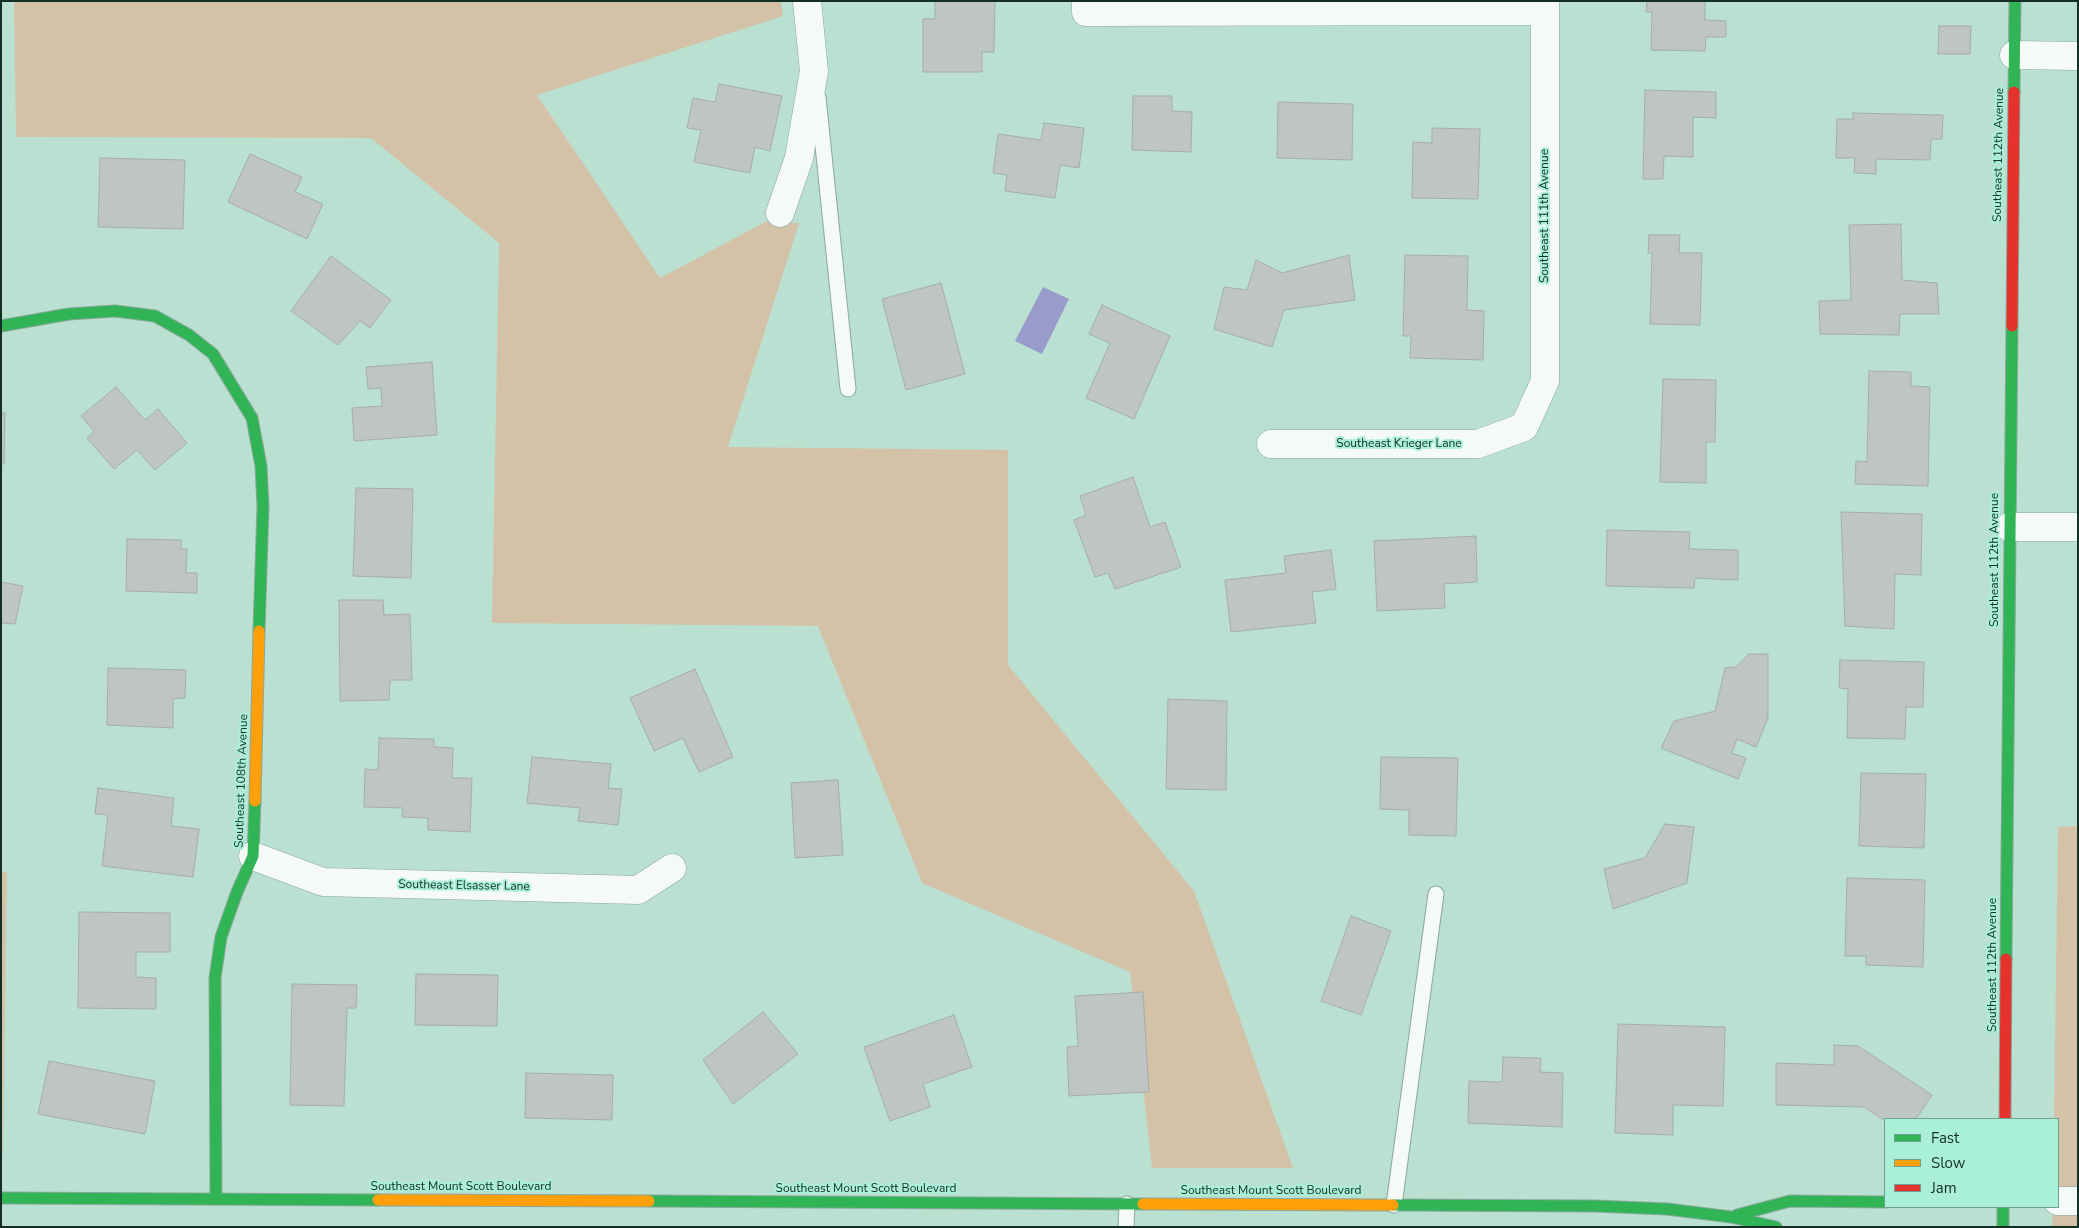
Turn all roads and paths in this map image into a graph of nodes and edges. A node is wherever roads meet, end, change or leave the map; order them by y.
1 (806, 1) edge
2 (2015, 1) edge
3 (1544, 6) edge
4 (1086, 7) edge
5 (2014, 55) junction
6 (2078, 56) edge
7 (814, 71) junction
8 (780, 213) dead end
9 (1, 326) edge
10 (848, 389) dead end
11 (1524, 427) joint
12 (1271, 444) dead end
13 (2009, 527) junction
14 (2078, 527) edge
15 (253, 856) junction
16 (672, 868) dead end
17 (1436, 894) dead end
18 (2005, 1118) edge
19 (1, 1198) edge
20 (216, 1199) junction
21 (2059, 1201) edge
22 (2078, 1201) edge
23 (1884, 1202) edge
24 (1126, 1204) junction
25 (1394, 1205) junction
26 (2004, 1208) edge
27 (1731, 1216) junction
28 (1126, 1227) edge
29 (1776, 1227) edge
30 (2003, 1227) edge

1 - 7 street
2 - 5 street, Southeast 112th Avenue
3 - 4 street
3 - 11 street, Southeast 111th Avenue
5 - 6 street
5 - 13 street, Southeast 112th Avenue
7 - 8 street
7 - 10 lane
9 - 15 street, Southeast 108th Avenue
11 - 12 street, Southeast Krieger Lane
13 - 14 street
13 - 18 street, Southeast 112th Avenue
15 - 16 street, Southeast Elsasser Lane
15 - 20 street, Southeast 108th Avenue
17 - 25 lane
19 - 20 street, Southeast Mount Scott Boulevard
20 - 24 street, Southeast Mount Scott Boulevard
21 - 22 street
23 - 27 street, Southeast Mount Scott Boulevard
24 - 25 street, Southeast Mount Scott Boulevard
24 - 28 lane
25 - 27 street, Southeast Mount Scott Boulevard
26 - 30 street
27 - 29 street, Southeast Mount Scott Boulevard

